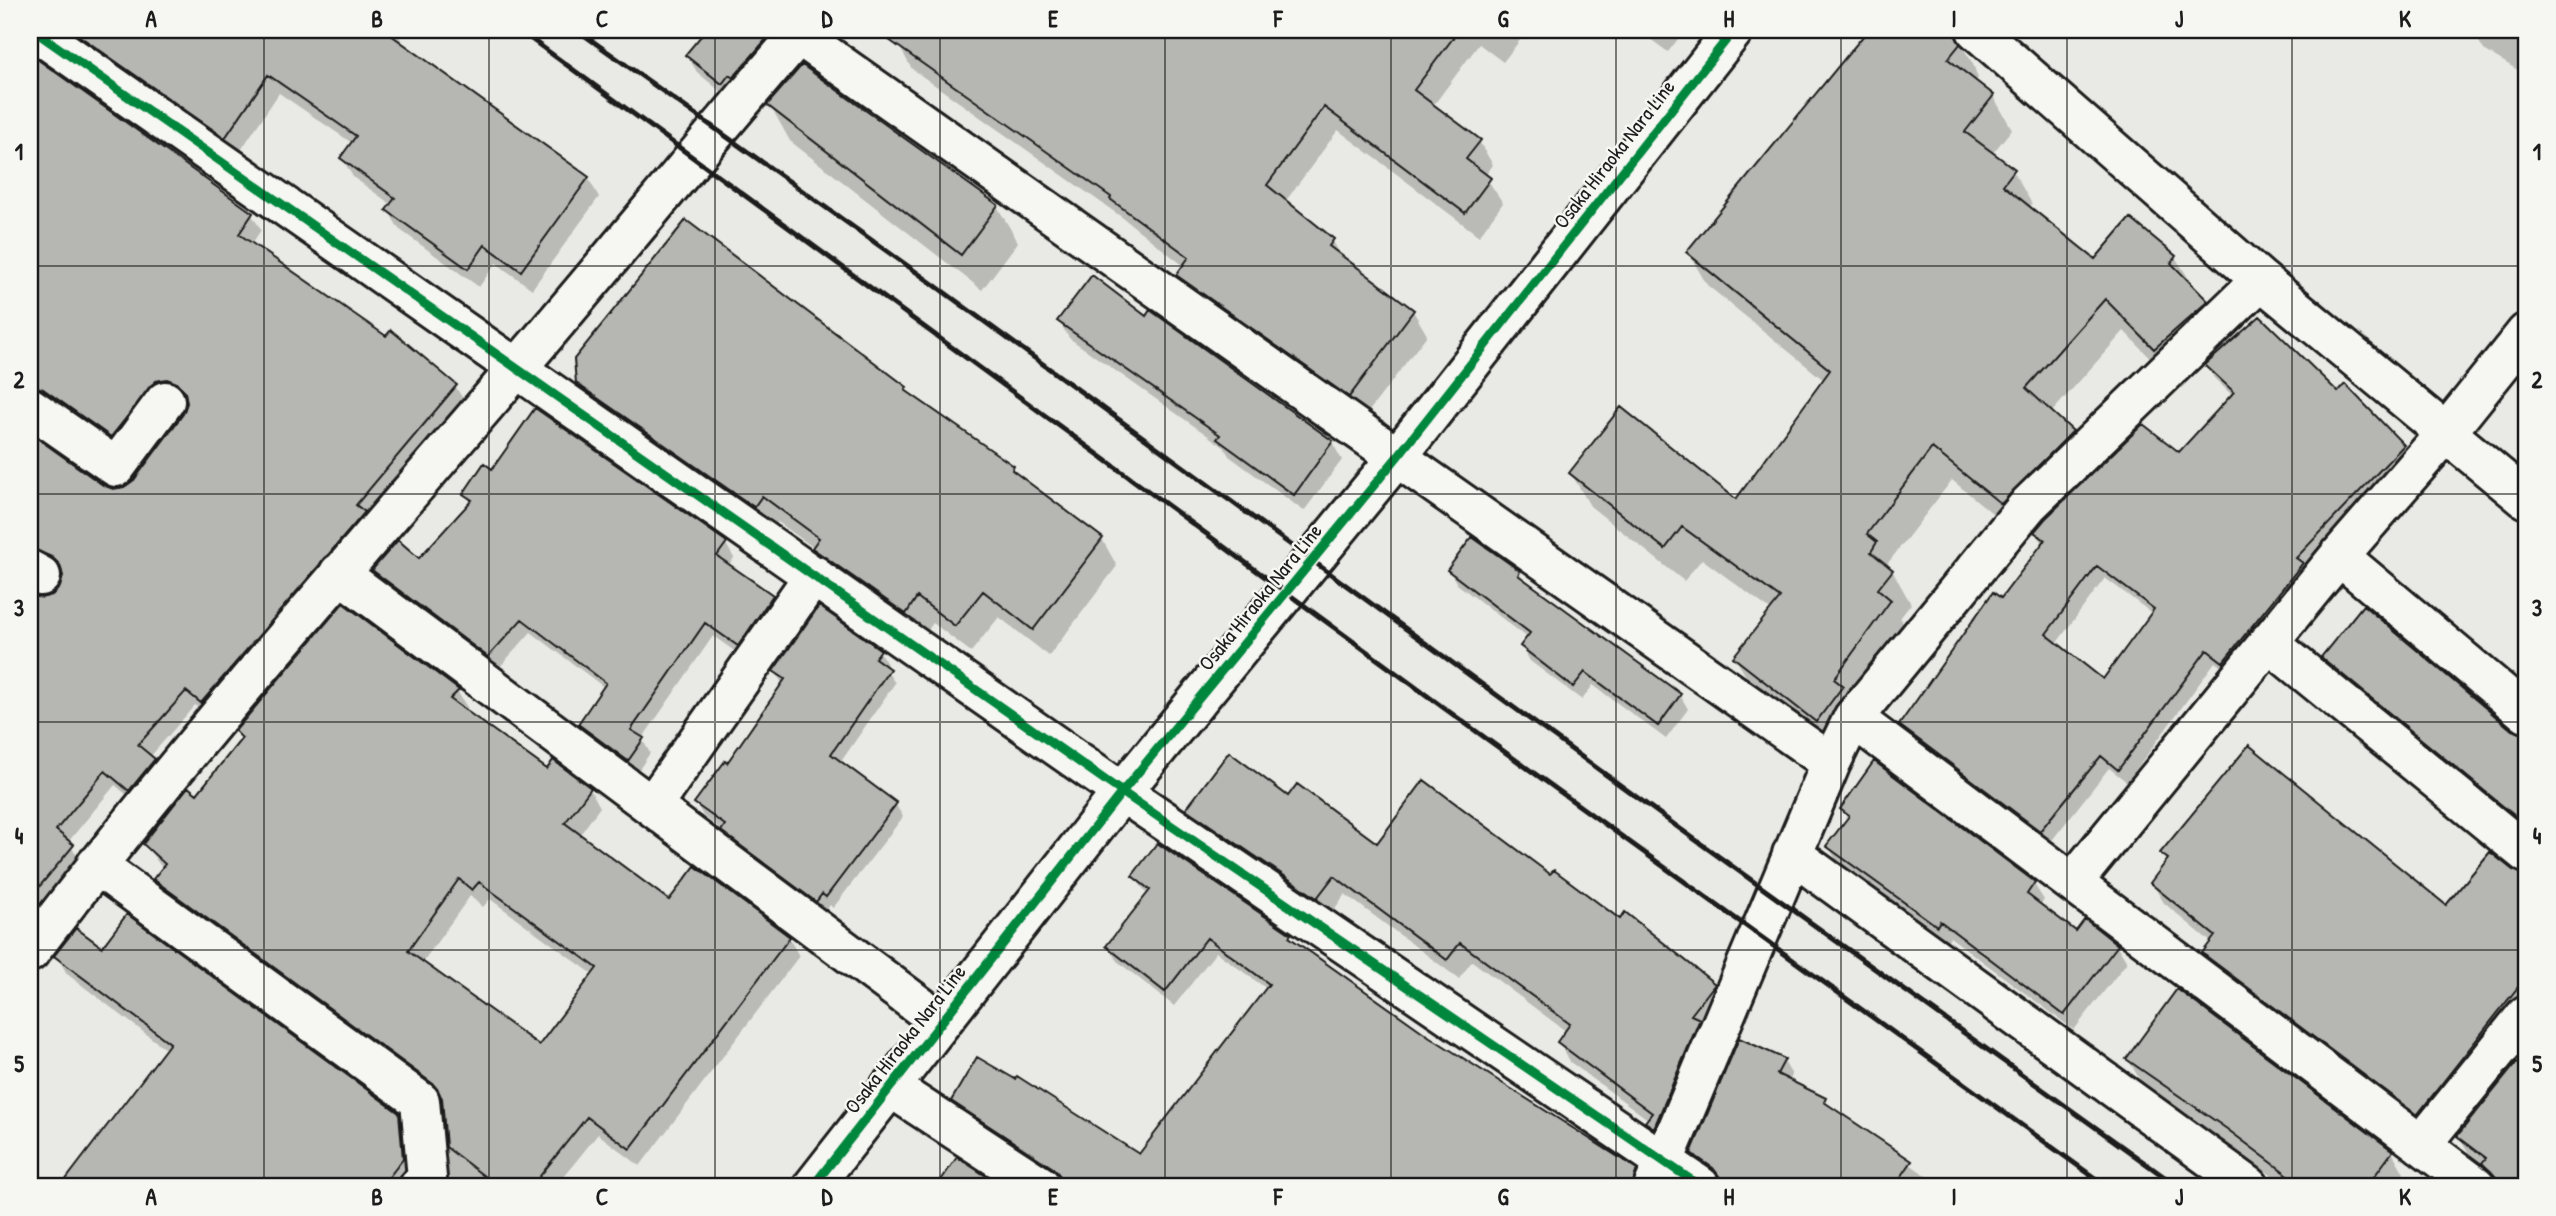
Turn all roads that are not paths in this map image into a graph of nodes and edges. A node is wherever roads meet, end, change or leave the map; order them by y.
1 (33, 30) edge
2 (1734, 30) edge
3 (1976, 30) edge
4 (797, 31) edge
5 (2260, 280) junction
6 (2526, 333) edge
7 (518, 367) junction
8 (165, 401) dead end
9 (30, 407) edge
10 (2445, 434) junction
11 (1398, 456) junction
12 (2526, 499) edge
13 (2339, 556) junction
14 (339, 573) junction
15 (814, 575) junction
16 (2269, 642) junction
17 (2526, 713) edge
18 (1853, 718) junction
19 (1831, 763) junction
20 (1122, 792) junction
21 (652, 806) junction
22 (2526, 853) edge
23 (1792, 855) junction
24 (96, 865) junction
25 (2074, 881) junction
26 (30, 952) edge
27 (2526, 1015) edge
28 (941, 1022) junction
29 (890, 1087) junction
30 (2421, 1144) junction
31 (1658, 1174) edge
32 (432, 1183) edge
33 (813, 1186) edge
34 (1041, 1186) edge
35 (1700, 1186) edge
36 (2249, 1186) edge
37 (2476, 1186) edge

1 - 7 street
2 - 11 street, Osaka Hiraoka Nara Line
3 - 5 street
4 - 7 street
4 - 11 street
5 - 10 street
5 - 18 street
6 - 10 street
7 - 14 street
7 - 15 street
8 - 9 street
10 - 12 street
10 - 13 street
11 - 19 street
11 - 20 street, Osaka Hiraoka Nara Line
13 - 16 street
13 - 17 street
14 - 21 street
14 - 24 street
15 - 20 street
15 - 21 street
16 - 22 street
16 - 25 street
18 - 19 street
18 - 25 street
19 - 23 street
20 - 28 street, Osaka Hiraoka Nara Line
20 - 31 street
21 - 28 street
23 - 31 street
23 - 36 street
24 - 26 street
24 - 32 street
25 - 30 street
27 - 30 street
28 - 29 street, Osaka Hiraoka Nara Line
29 - 33 street, Osaka Hiraoka Nara Line
29 - 34 street
30 - 37 street
31 - 35 street

